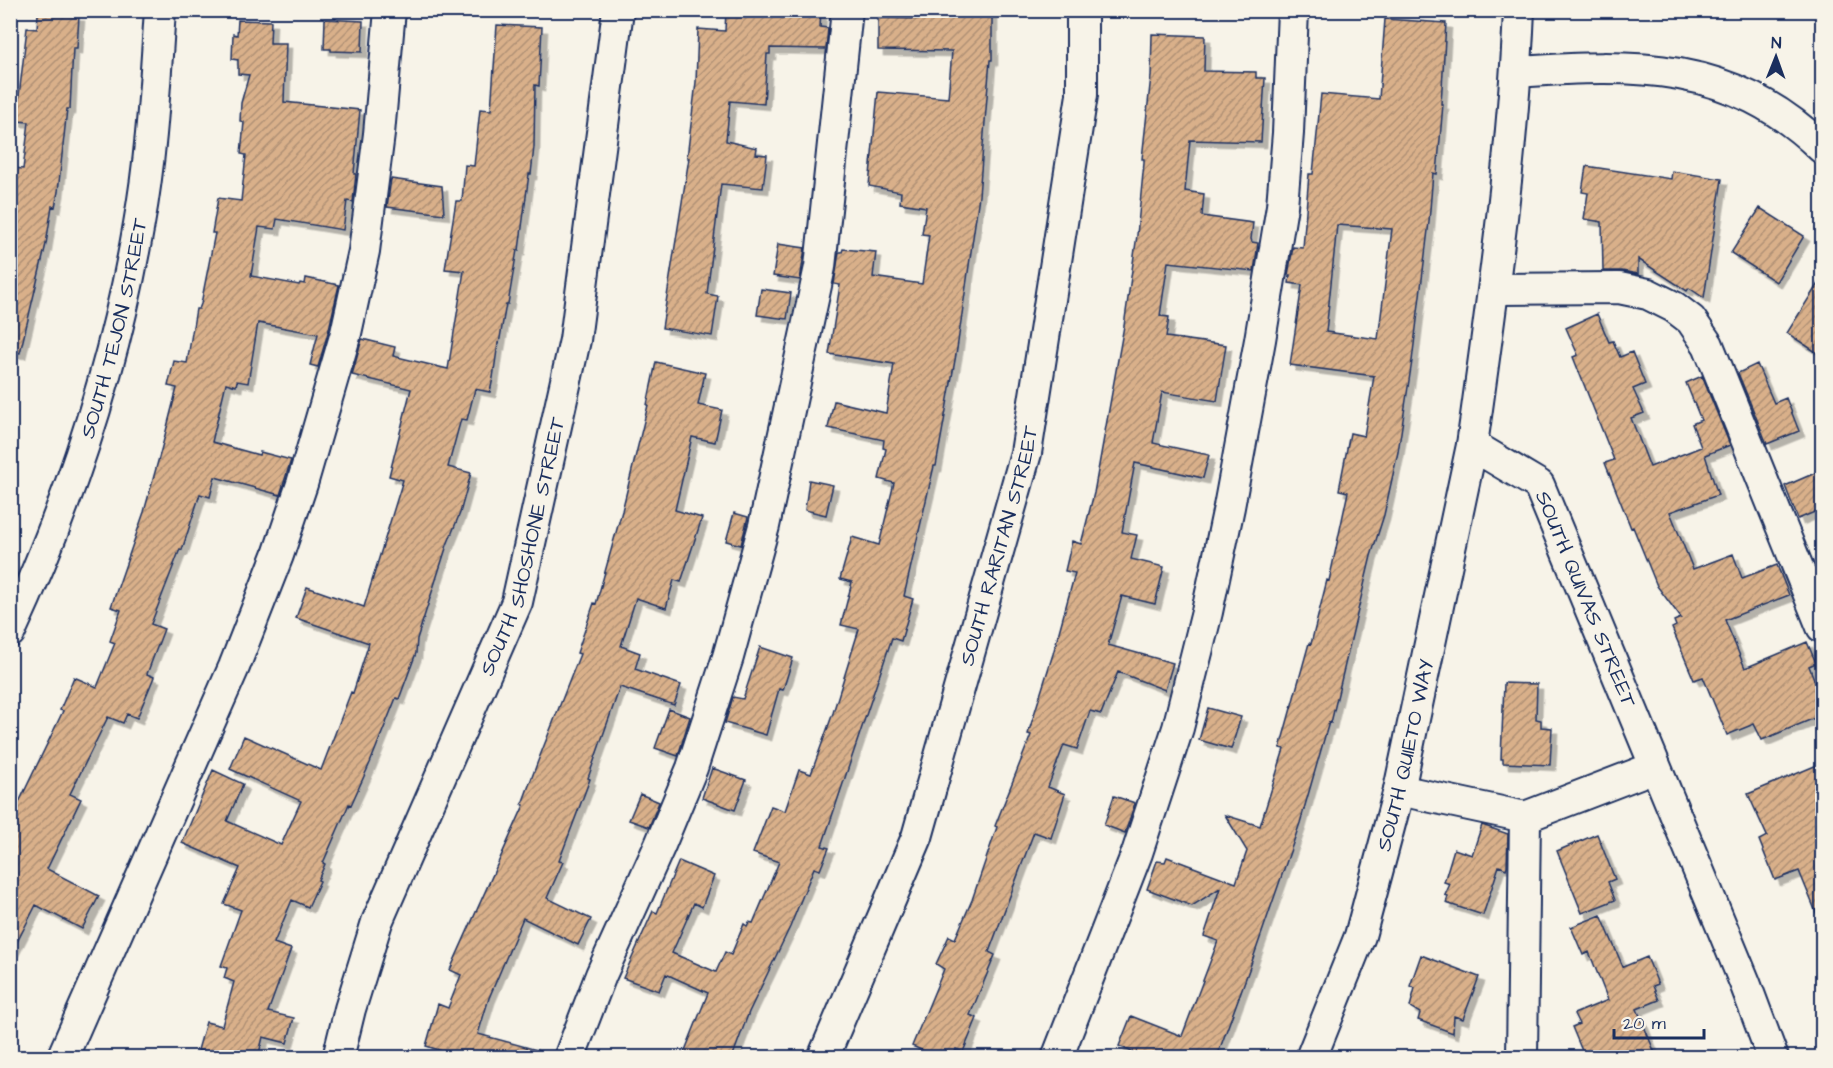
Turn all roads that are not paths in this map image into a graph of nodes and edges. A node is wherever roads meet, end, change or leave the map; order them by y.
1 (160, 10) edge
2 (390, 10) edge
3 (618, 10) edge
4 (847, 10) edge
5 (1082, 10) edge
6 (1293, 10) edge
7 (1519, 10) edge
8 (1516, 72) junction
9 (1822, 148) edge
10 (1494, 289) junction
11 (1472, 445) junction
12 (1822, 627) edge
13 (10, 632) edge
14 (1655, 767) junction
15 (1400, 790) junction
16 (1525, 817) junction
17 (62, 1058) edge
18 (338, 1058) edge
19 (569, 1058) edge
20 (823, 1058) edge
21 (1058, 1058) edge
22 (1311, 1058) edge
23 (1522, 1058) edge
24 (1773, 1058) edge

1 - 13 street, SOUTH TEJON STREET
2 - 17 street
3 - 18 street, SOUTH SHOSHONE STREET
4 - 19 street
5 - 20 street, SOUTH RARITAN STREET
6 - 21 street
7 - 8 street
8 - 9 street
8 - 10 street
10 - 11 street
10 - 12 street
11 - 14 street, SOUTH QUIVAS STREET
11 - 15 street, SOUTH QUIETO WAY
14 - 16 street
14 - 24 street, SOUTH QUIVAS STREET
15 - 16 street
15 - 22 street, SOUTH QUIETO WAY
16 - 23 street

